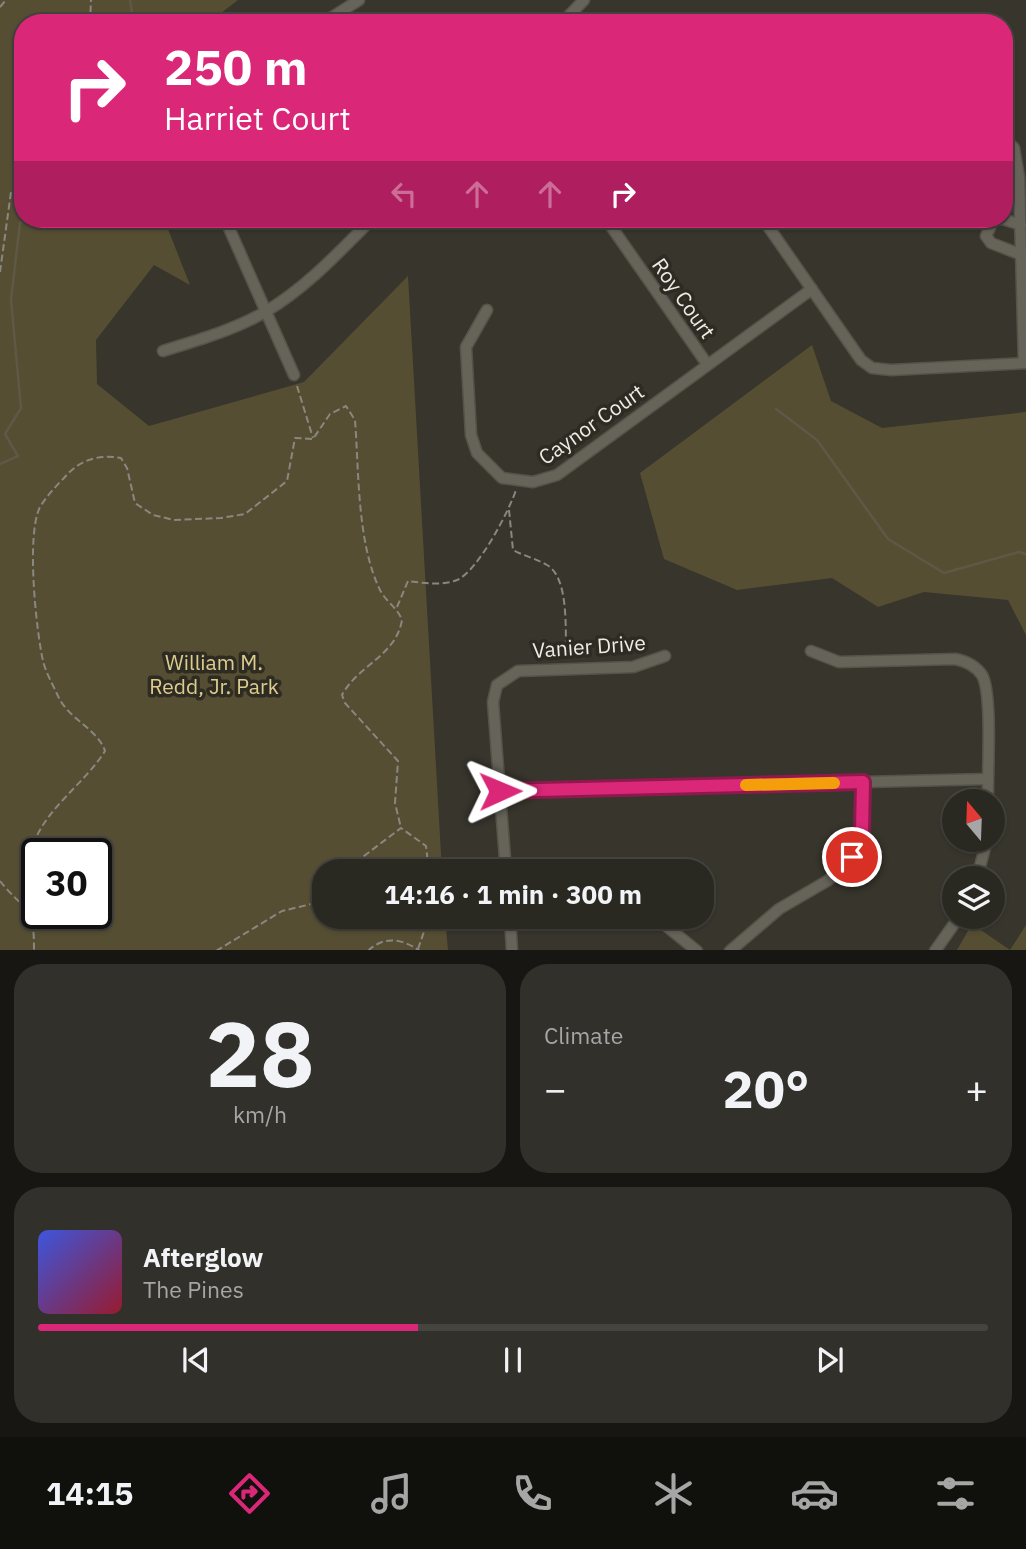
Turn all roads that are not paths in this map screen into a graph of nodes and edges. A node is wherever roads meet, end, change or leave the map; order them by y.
1 (359, 0) edge
2 (584, 0) edge
3 (338, 14) edge
4 (571, 14) edge
5 (1013, 147) edge
6 (1013, 222) edge
7 (1021, 225) junction
8 (229, 228) edge
9 (363, 228) edge
10 (612, 228) edge
11 (769, 228) edge
12 (990, 228) edge
13 (1022, 255) junction
14 (812, 289) junction
15 (487, 310) dead end
16 (265, 312) junction
17 (163, 351) dead end
18 (1025, 363) edge
19 (707, 365) junction
20 (294, 375) road end
21 (811, 652) dead end
22 (665, 656) dead end
23 (987, 779) junction
24 (863, 782) junction
25 (987, 789) edge
26 (500, 791) junction
27 (505, 859) edge
28 (511, 929) edge
29 (670, 929) edge
30 (950, 929) edge
31 (512, 950) edge
32 (697, 950) edge
33 (730, 950) edge
34 (935, 950) edge

1 - 3 street
2 - 4 street
5 - 7 street
6 - 7 street
7 - 13 street
8 - 16 street
9 - 16 street
10 - 19 street, Roy Court
11 - 14 street
12 - 13 street
13 - 18 street
14 - 18 street
14 - 19 street, Caynor Court
15 - 19 street, Caynor Court
16 - 17 street
16 - 20 street
21 - 23 street
22 - 26 street, Vanier Drive
23 - 24 street
23 - 25 street
24 - 26 street
24 - 33 street
26 - 27 street, Vanier Drive
28 - 31 street
29 - 32 street
30 - 34 street

